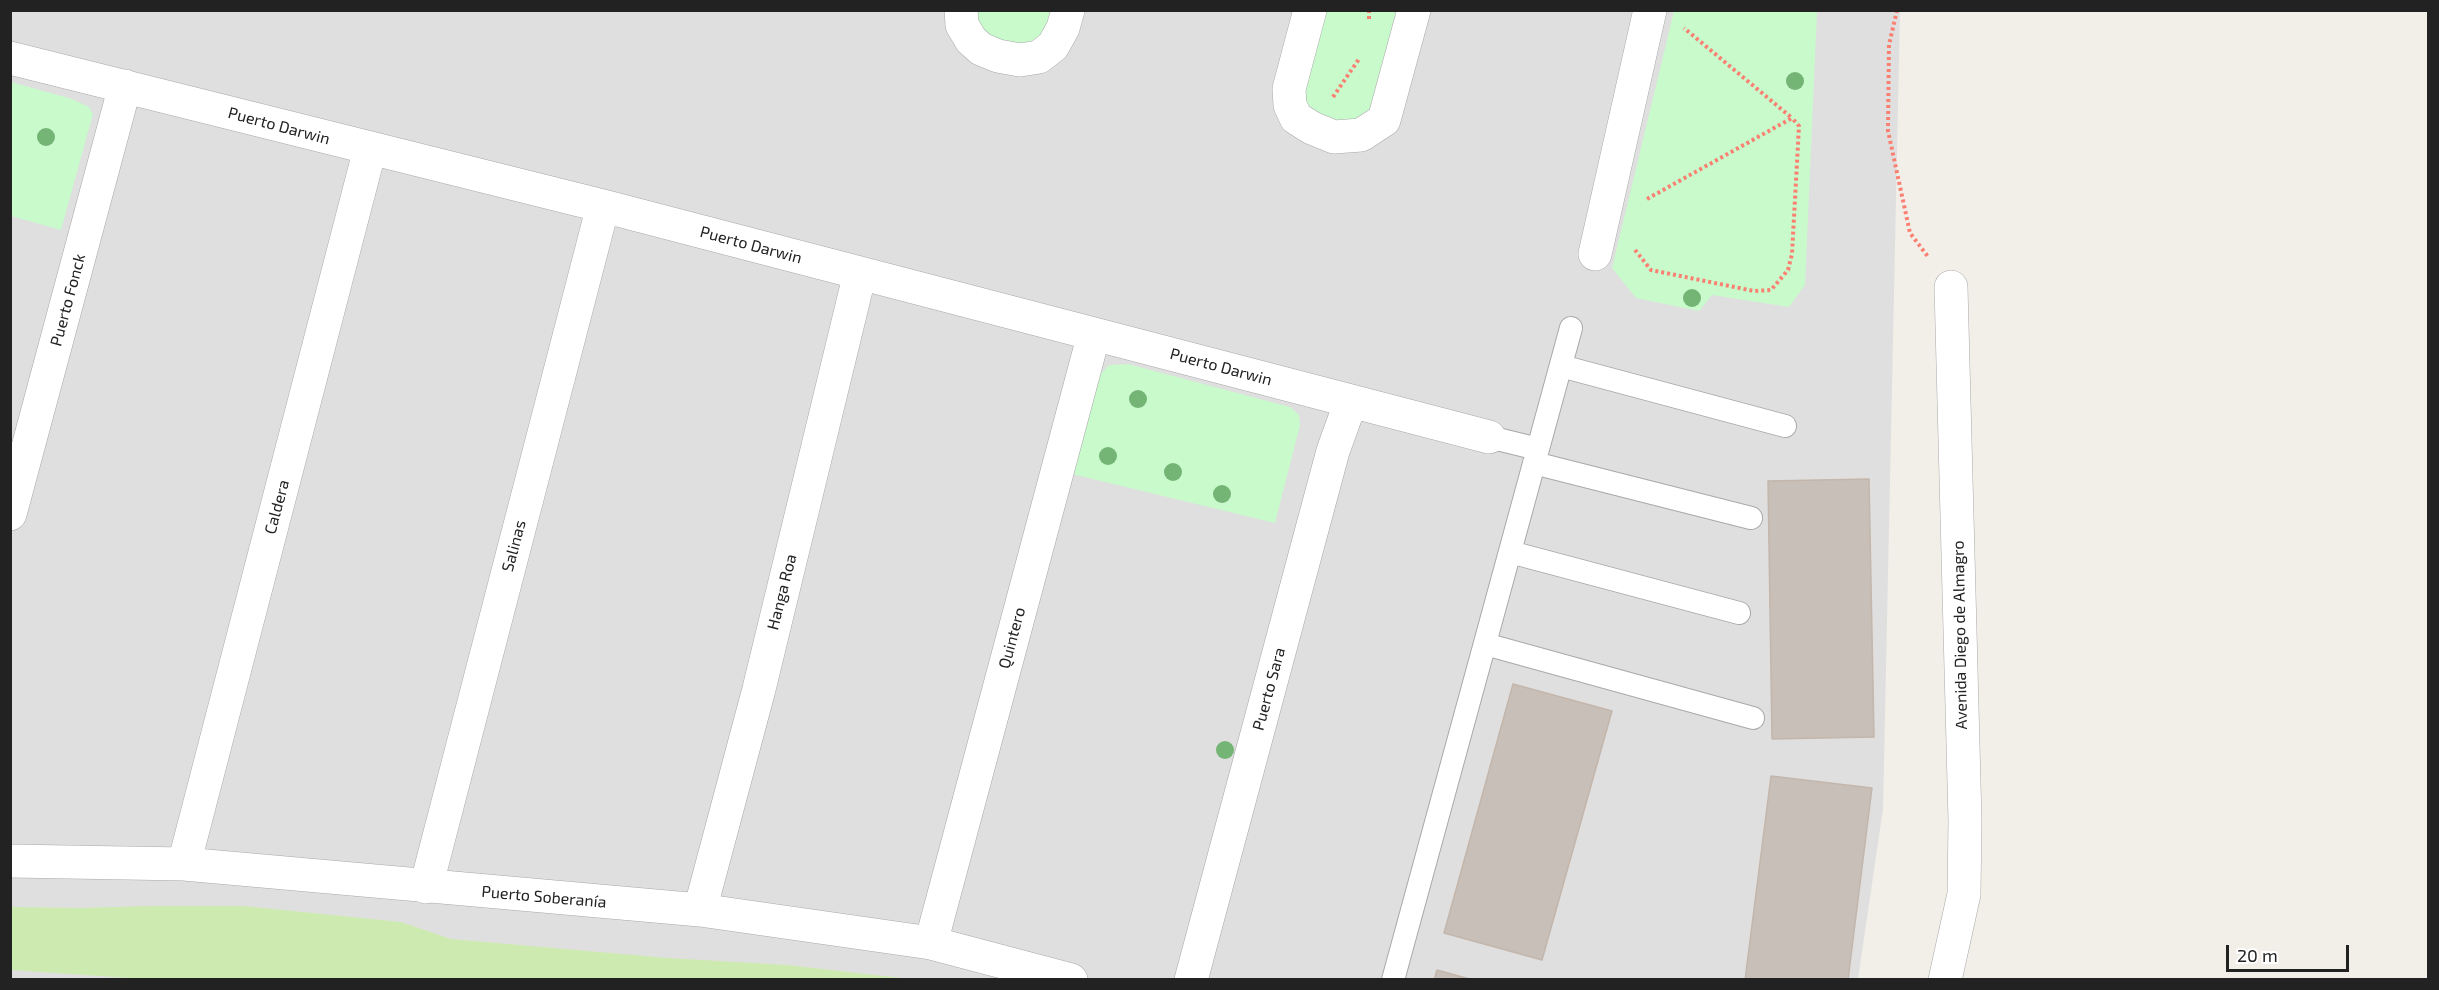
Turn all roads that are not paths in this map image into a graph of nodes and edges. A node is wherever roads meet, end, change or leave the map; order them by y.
1 (961, 10) edge
2 (1068, 10) edge
3 (1310, 10) edge
4 (1414, 10) edge
5 (1663, 16) edge
6 (10, 58) edge
7 (125, 86) junction
8 (370, 149) junction
9 (603, 206) junction
10 (1598, 239) road end
11 (860, 273) junction
12 (1951, 287) road end
13 (1571, 328) dead end
14 (1094, 334) junction
15 (1561, 366) junction
16 (1350, 400) junction
17 (1785, 426) dead end
18 (1489, 436) joint
19 (1536, 456) junction
20 (10, 514) edge
21 (1752, 518) dead end
22 (1510, 552) junction
23 (1739, 613) dead end
24 (1485, 644) junction
25 (1752, 718) dead end
26 (10, 861) edge
27 (184, 864) junction
28 (426, 887) junction
29 (700, 910) junction
30 (931, 943) junction
31 (1071, 980) edge
32 (1191, 980) edge
33 (1393, 980) edge
34 (1945, 980) edge

1 - 2 street
3 - 4 street
5 - 10 street
6 - 7 street, Puerto Darwin
7 - 8 street, Puerto Darwin
7 - 20 street, Puerto Fonck
8 - 9 street, Puerto Darwin
8 - 27 street, Caldera
9 - 11 street, Puerto Darwin
9 - 28 street, Salinas
11 - 14 street, Puerto Darwin
11 - 29 street, Hanga Roa
12 - 34 street, Avenida Diego de Almagro
13 - 15 lane
14 - 16 street, Puerto Darwin
14 - 30 street, Quintero
15 - 17 lane
15 - 19 lane
16 - 18 street, Puerto Darwin
16 - 32 street, Puerto Sara
18 - 19 lane
19 - 21 lane
19 - 22 lane
22 - 23 lane
22 - 24 lane
24 - 25 lane
24 - 33 lane
26 - 27 street, Puerto Soberanía
27 - 28 street, Puerto Soberanía
28 - 29 street, Puerto Soberanía
29 - 30 street, Puerto Soberanía
30 - 31 street, Puerto Soberanía

